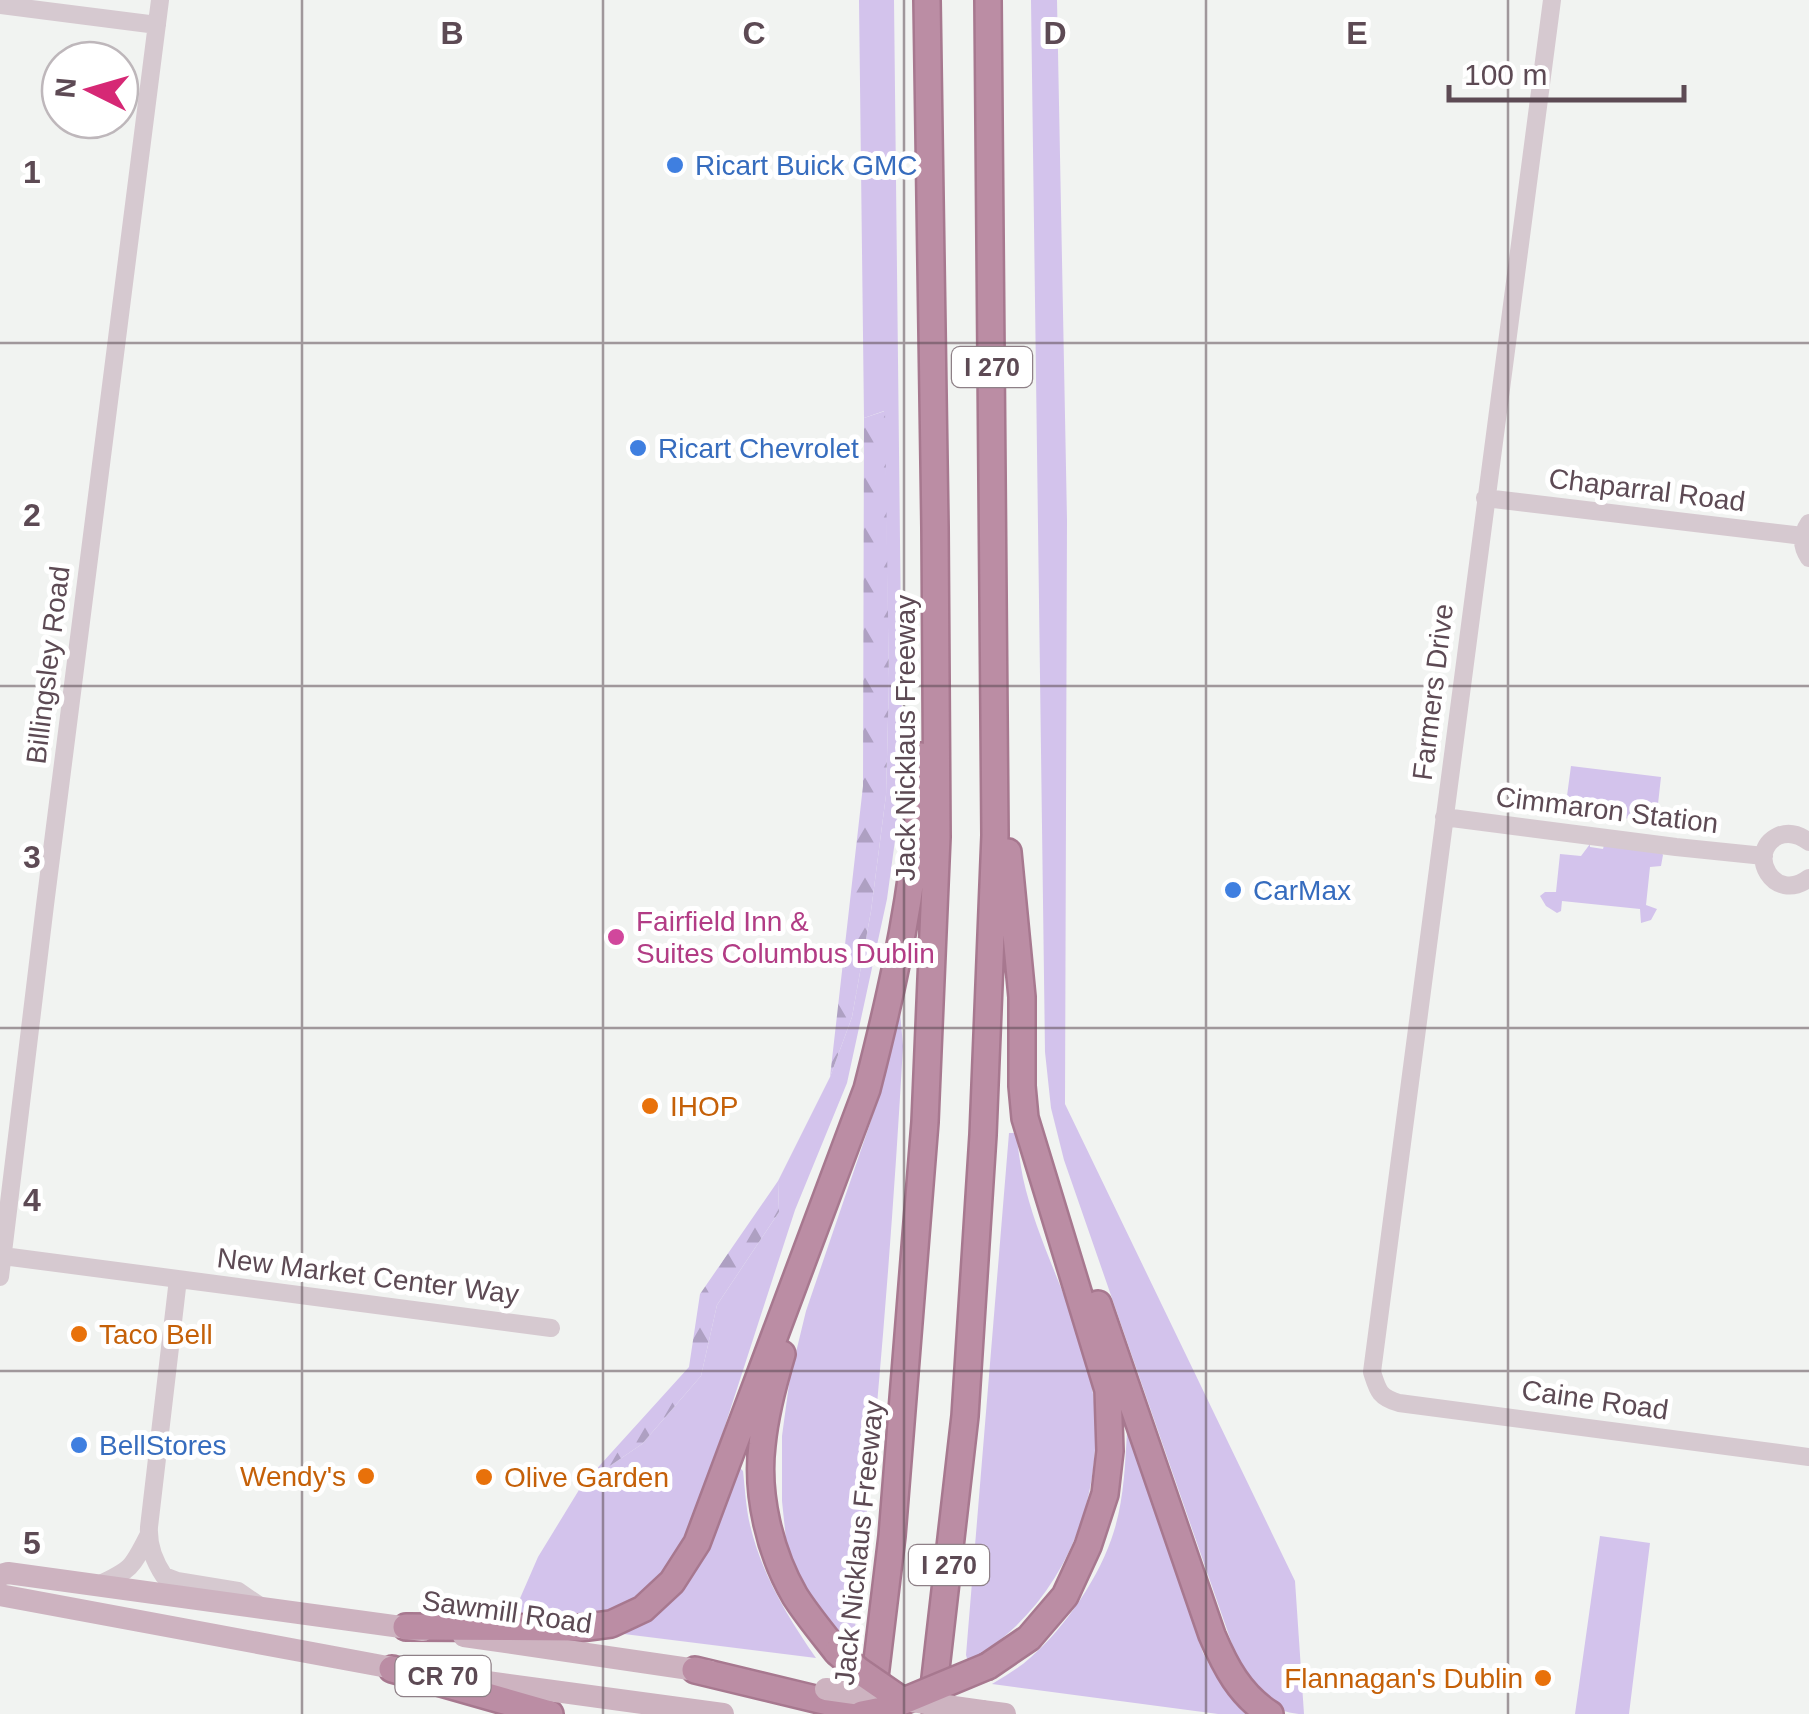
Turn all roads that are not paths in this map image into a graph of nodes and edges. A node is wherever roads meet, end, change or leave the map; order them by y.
1 (160, 0) edge
2 (928, 0) edge
3 (988, 0) edge
4 (1552, 0) edge
5 (0, 6) edge
6 (156, 25) junction
7 (1485, 498) junction
8 (935, 526) junction
9 (1806, 530) edge
10 (1809, 558) edge
11 (995, 734) junction
12 (1444, 818) junction
13 (1809, 842) edge
14 (1764, 856) junction
15 (1809, 878) edge
16 (1050, 1196) junction
17 (818, 1224) junction
18 (2, 1256) junction
19 (0, 1277) edge
20 (178, 1279) junction
21 (551, 1328) dead end
22 (1377, 1390) joint
23 (1809, 1457) edge
24 (148, 1536) junction
25 (0, 1575) edge
26 (96, 1586) junction
27 (0, 1595) edge
28 (265, 1609) junction
29 (406, 1627) junction
30 (392, 1669) junction
31 (695, 1670) joint
32 (826, 1695) junction
33 (913, 1707) edge
34 (994, 1713) edge
35 (550, 1714) edge
36 (723, 1714) edge
37 (861, 1714) edge
38 (871, 1714) edge
39 (931, 1714) edge
40 (1270, 1714) edge

1 - 6 street, Billingsley Road
2 - 8 highway, Jack Nicklaus Freeway / I 270
3 - 11 highway, I 270
4 - 7 street, Farmers Drive
5 - 6 street
6 - 18 street, Billingsley Road
7 - 9 street, Chaparral Road
7 - 12 street, Farmers Drive
8 - 17 highway
8 - 38 highway, Jack Nicklaus Freeway / I 270
9 - 10 street, Chaparral Road
11 - 16 highway
11 - 39 highway, I 270
12 - 14 street, Cimmaron Station
12 - 22 street, Farmers Drive
13 - 14 street
14 - 15 street
16 - 33 highway, bridge
16 - 40 highway
17 - 29 highway
17 - 33 highway, bridge
18 - 19 street, Billingsley Road
18 - 20 street, New Market Center Way
20 - 21 street, New Market Center Way
20 - 24 street, New Market Center Way
22 - 23 street, Caine Road
24 - 26 street, New Market Center Way
24 - 28 street
25 - 26 main road, Sawmill Road / CR 70
26 - 28 main road, Sawmill Road / CR 70
27 - 30 main road, CR 70
28 - 29 main road, Sawmill Road / CR 70
29 - 31 main road, Sawmill Road / CR 70
30 - 35 highway
30 - 36 main road, CR 70
31 - 32 highway
32 - 33 main road, bridge
32 - 37 highway
33 - 34 main road, bridge
33 - 37 highway, bridge

